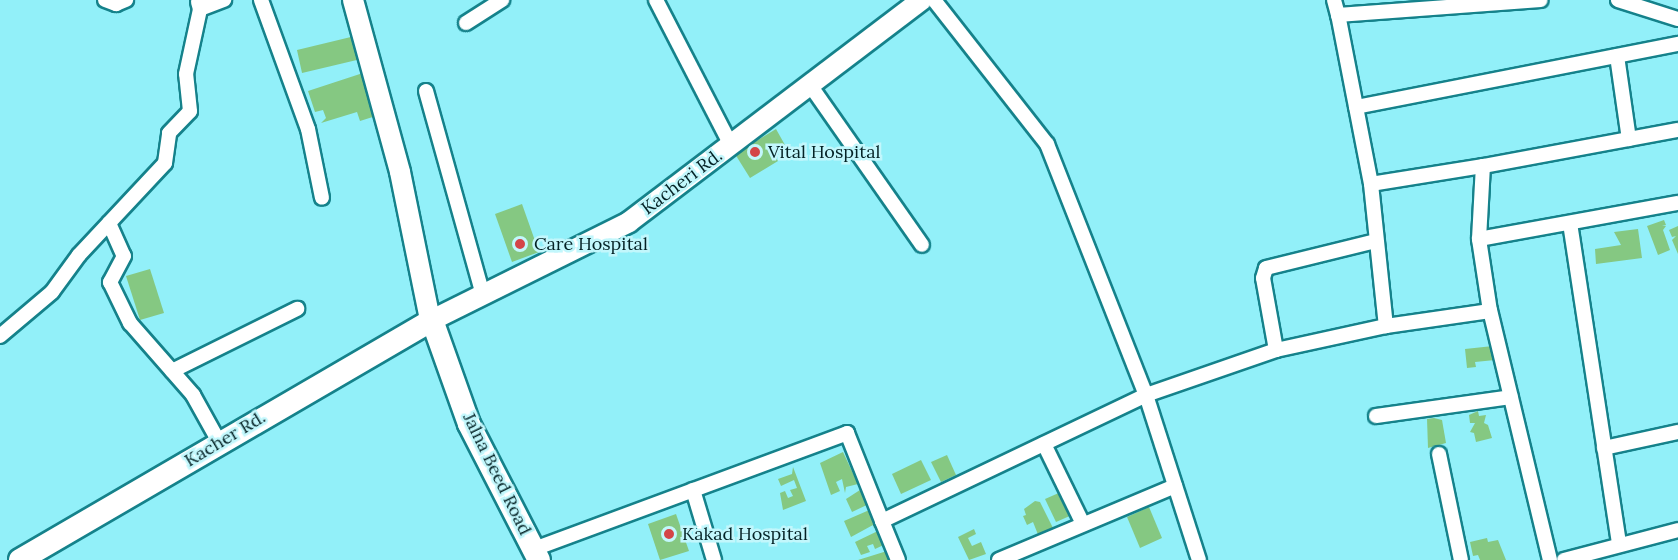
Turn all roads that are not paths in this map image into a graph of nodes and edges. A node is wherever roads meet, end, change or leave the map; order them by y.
1 (105, 0) edge
2 (126, 0) edge
3 (224, 0) edge
4 (261, 0) edge
5 (353, 0) edge
6 (502, 0) edge
7 (656, 0) edge
8 (934, 0) edge
9 (1334, 0) edge
10 (1540, 0) edge
11 (1618, 0) edge
12 (1500, 1) edge
13 (199, 4) edge
14 (916, 5) edge
15 (1409, 6) edge
16 (1338, 15) junction
17 (1678, 19) edge
18 (466, 23) dead end
19 (1678, 44) edge
20 (1617, 56) junction
21 (810, 85) junction
22 (426, 91) dead end
23 (1356, 107) junction
24 (1678, 130) edge
25 (1629, 139) junction
26 (731, 145) junction
27 (1483, 166) junction
28 (1371, 184) junction
29 (322, 198) dead end
30 (1678, 203) edge
31 (109, 223) junction
32 (1570, 223) junction
33 (1479, 239) junction
34 (1376, 241) junction
35 (922, 245) dead end
36 (483, 295) junction
37 (297, 309) dead end
38 (1490, 311) junction
39 (431, 320) junction
40 (1386, 326) junction
41 (0, 336) edge
42 (1276, 350) junction
43 (172, 371) junction
44 (1146, 395) junction
45 (1511, 397) junction
46 (1376, 416) dead end
47 (1678, 432) edge
48 (219, 442) junction
49 (1044, 444) junction
50 (1604, 448) junction
51 (1439, 454) dead end
52 (1175, 486) junction
53 (693, 490) junction
54 (882, 521) junction
55 (1083, 524) junction
56 (1678, 530) edge
57 (1619, 544) junction
58 (536, 554) edge
59 (1029, 554) edge
60 (20, 560) edge
61 (714, 560) edge
62 (898, 560) edge
63 (999, 560) edge
64 (1198, 560) edge
65 (1461, 560) edge
66 (1550, 560) edge
67 (1564, 560) edge

1 - 2 street
3 - 13 street
4 - 29 street
5 - 39 main road
6 - 18 street
7 - 26 street
8 - 44 street
9 - 16 street
10 - 12 street
11 - 17 street
12 - 15 street
13 - 31 street
14 - 21 main road, Kacheri Rd.
15 - 16 street
16 - 23 street
19 - 20 street
20 - 23 street
20 - 25 street
21 - 26 main road, Kacheri Rd.
21 - 35 street
22 - 36 street
23 - 28 street
24 - 25 street
25 - 27 street
26 - 36 main road, Kacheri Rd.
27 - 28 street
27 - 33 street
28 - 34 street
30 - 32 street
31 - 41 street
31 - 43 street
32 - 33 street
32 - 50 street
33 - 38 street
34 - 40 street
34 - 42 street
36 - 39 main road, Kacheri Rd.
37 - 43 street
38 - 40 street
38 - 45 street
39 - 48 main road, Kacher Rd.
39 - 58 main road, Jalna Beed Road
40 - 42 street
42 - 44 street
43 - 48 street
44 - 49 street
44 - 52 street
45 - 46 street
45 - 66 street
47 - 50 street
48 - 60 main road, Kacher Rd.
49 - 54 street
49 - 55 street
50 - 57 street
51 - 65 street
52 - 55 street
52 - 64 street
53 - 54 street
53 - 58 street
53 - 61 street
54 - 62 street
55 - 59 street
56 - 57 street
57 - 67 street
59 - 63 street

